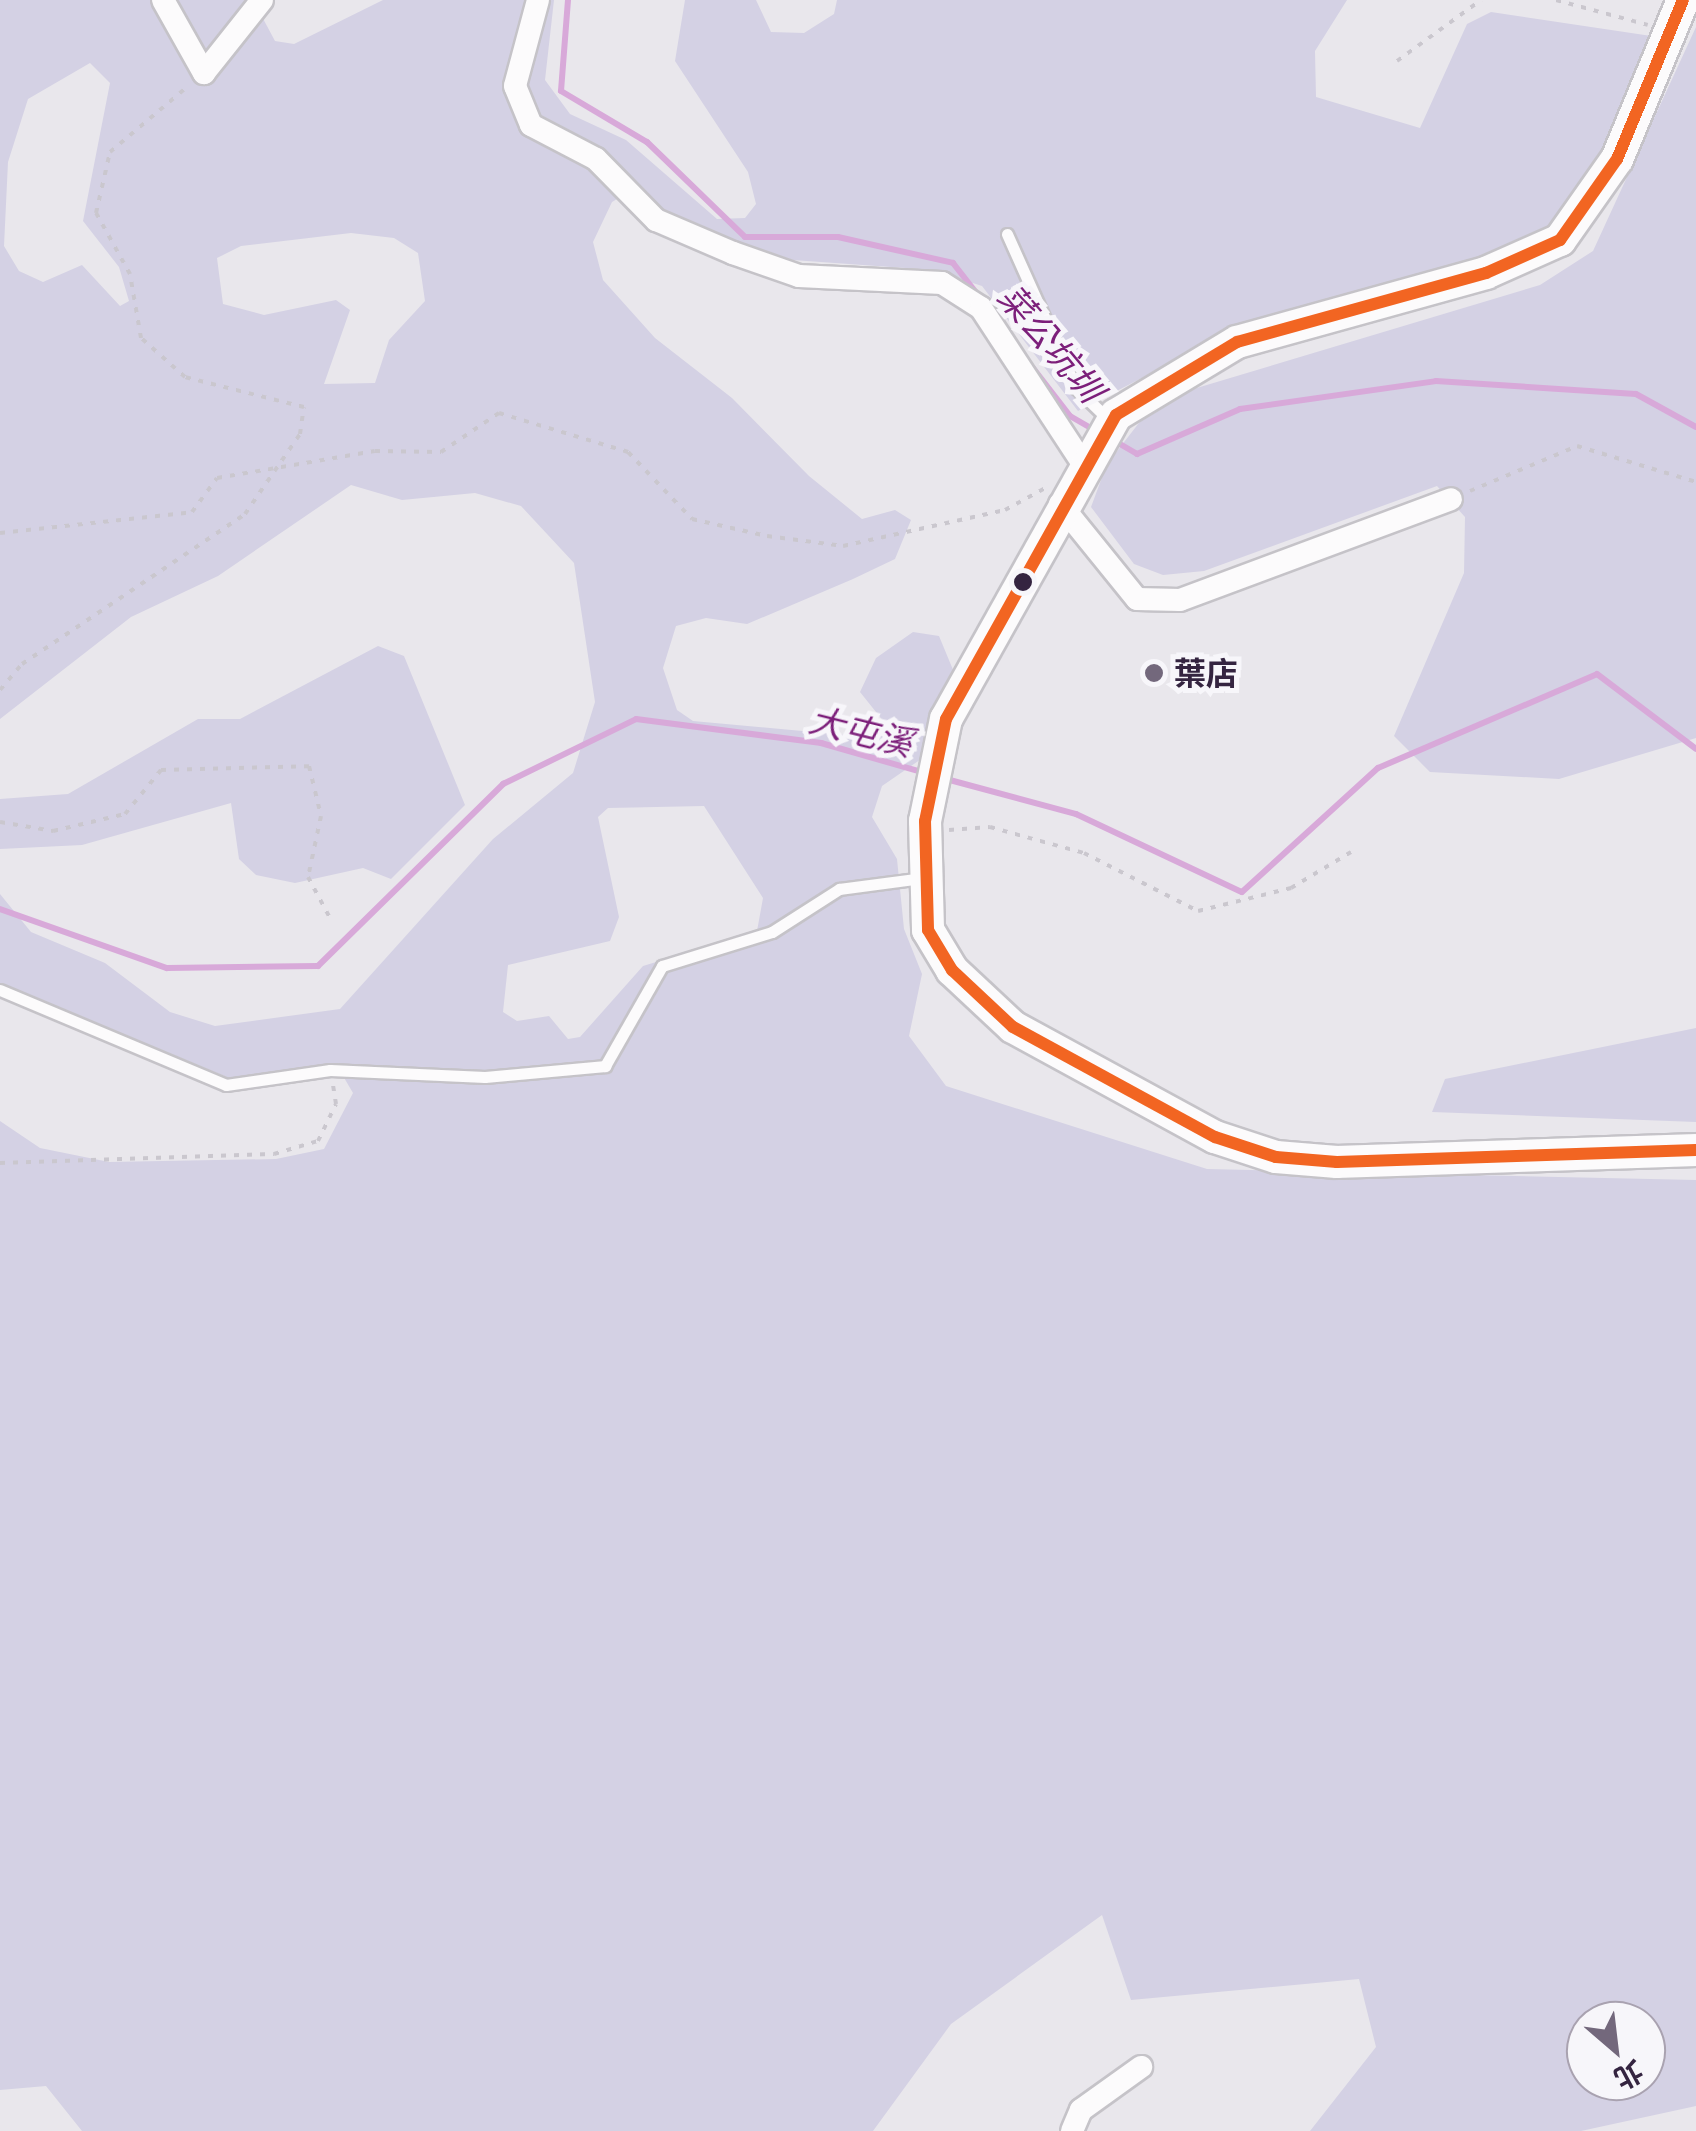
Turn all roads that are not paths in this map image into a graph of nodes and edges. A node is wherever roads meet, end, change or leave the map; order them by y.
1 (163, 0) edge
2 (262, 0) edge
3 (538, 0) edge
4 (1683, 0) edge
5 (1007, 234) dead end
6 (1112, 421) junction
7 (1078, 474) junction
8 (1450, 499) road end
9 (926, 878) junction
10 (0, 990) edge
11 (1696, 1150) edge
12 (1141, 2067) dead end
13 (1072, 2131) edge

1 - 2 street
3 - 7 street
4 - 6 main road
5 - 6 lane
6 - 7 main road
7 - 8 street
7 - 9 main road
9 - 10 lane
9 - 11 main road
12 - 13 street

